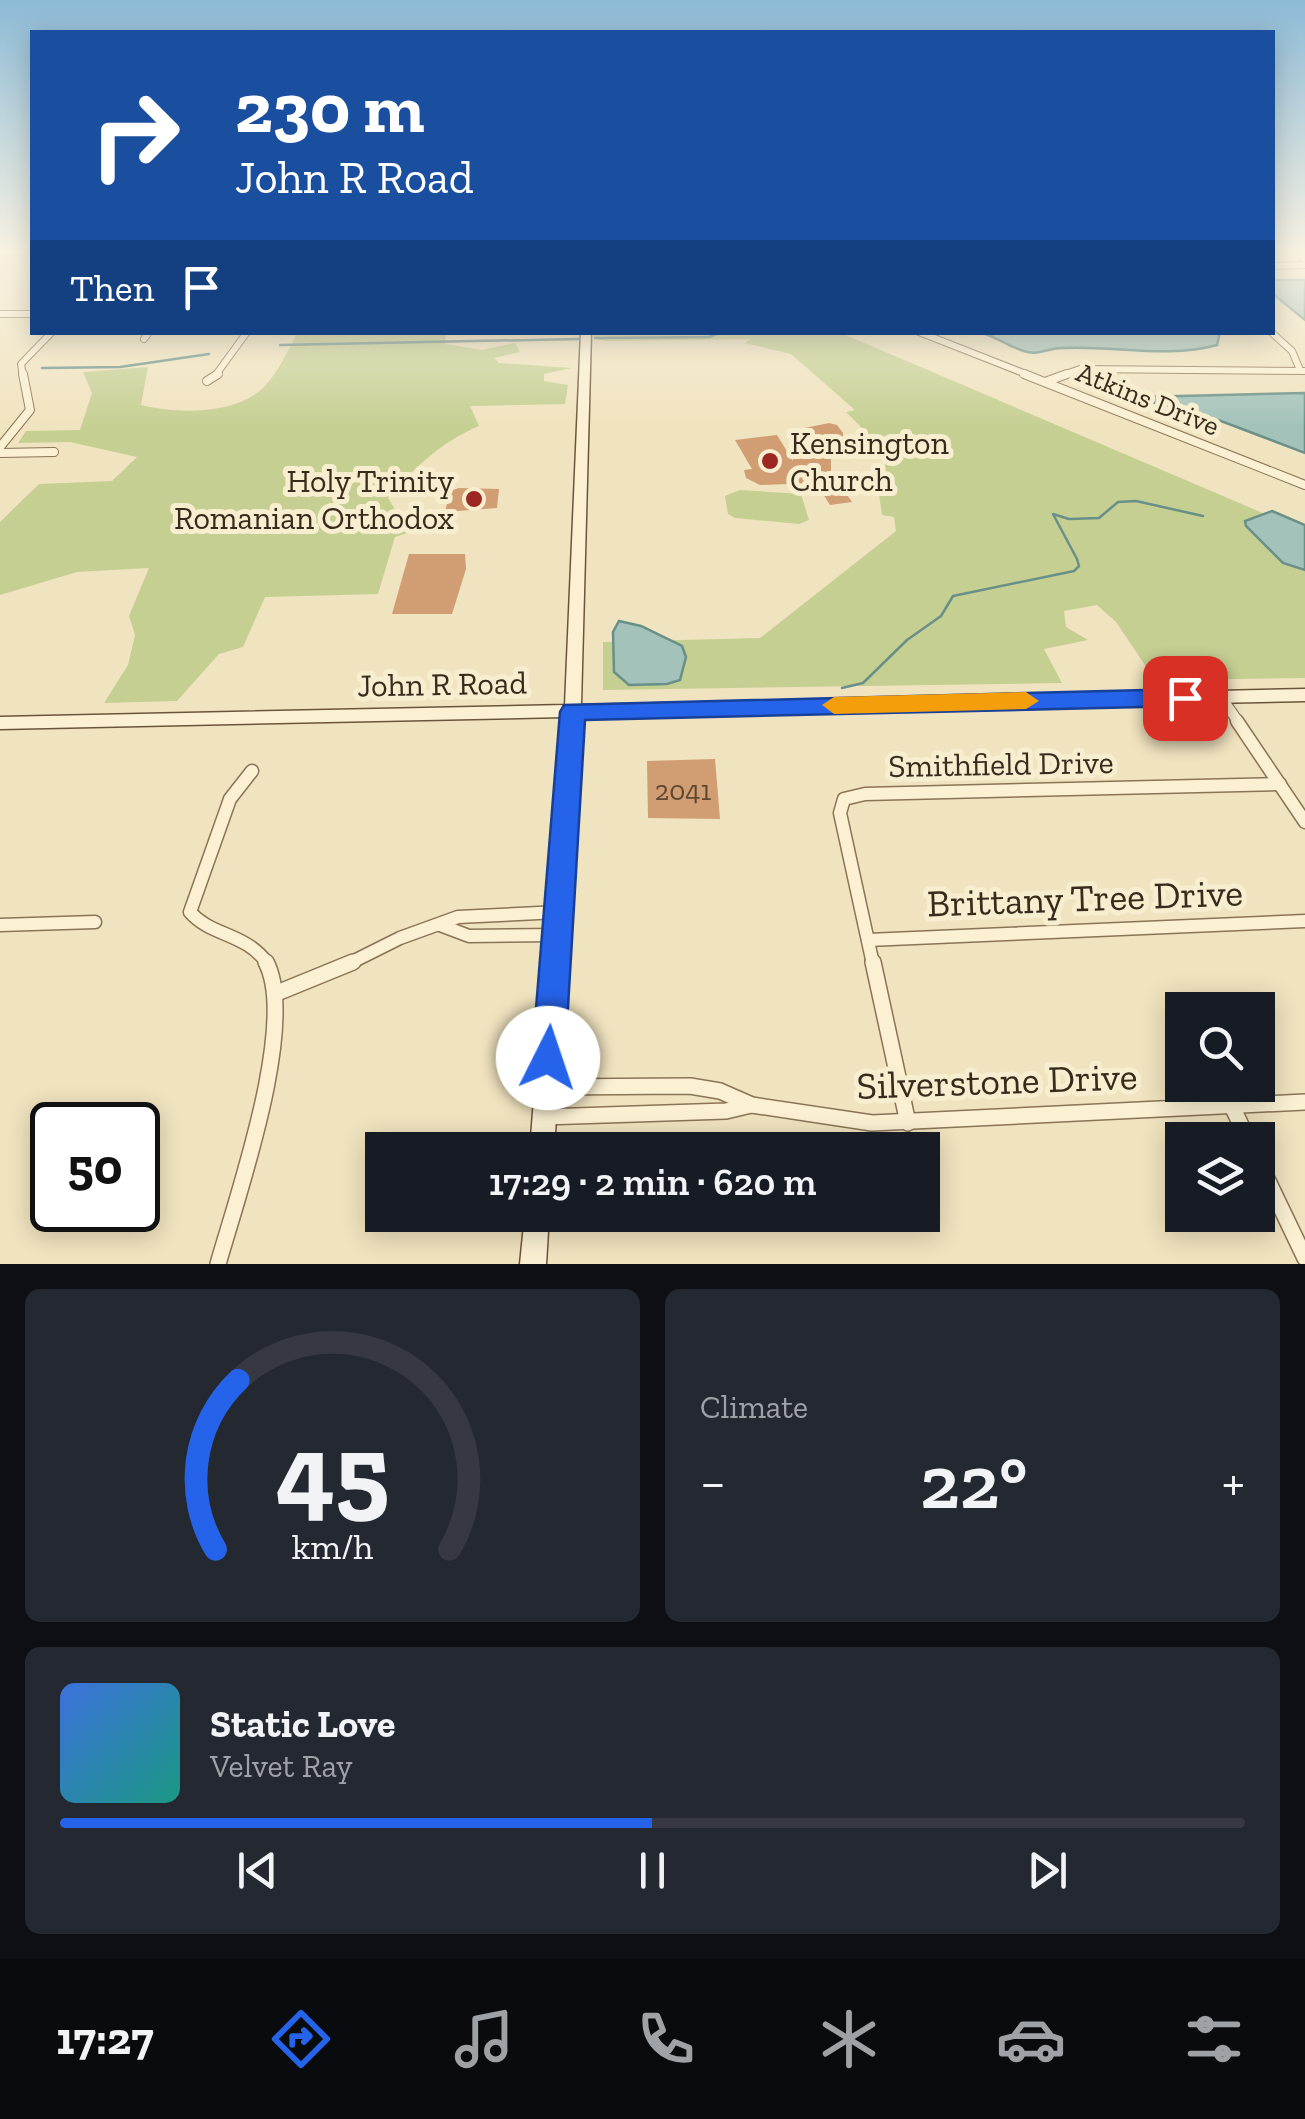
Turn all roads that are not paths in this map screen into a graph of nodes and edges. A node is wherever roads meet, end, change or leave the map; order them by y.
1 (0, 314) edge
2 (30, 314) edge
3 (49, 335) edge
4 (245, 335) edge
5 (586, 335) edge
6 (928, 335) edge
7 (1274, 335) edge
8 (1303, 370) edge
9 (207, 381) dead end
10 (1045, 382) junction
11 (0, 450) edge
12 (54, 452) dead end
13 (1305, 485) edge
14 (1305, 695) edge
15 (1222, 696) junction
16 (573, 712) junction
17 (0, 723) edge
18 (252, 771) dead end
19 (1280, 784) junction
20 (1305, 822) edge
21 (95, 922) dead end
22 (1305, 922) edge
23 (558, 924) junction
24 (440, 926) junction
25 (1, 928) edge
26 (868, 940) junction
27 (277, 993) junction
28 (546, 1087) junction
29 (1305, 1102) edge
30 (1231, 1104) junction
31 (752, 1105) junction
32 (544, 1116) junction
33 (1240, 1122) edge
34 (908, 1123) junction
35 (543, 1132) edge
36 (1275, 1195) edge
37 (535, 1232) edge
38 (1305, 1258) edge
39 (218, 1264) edge
40 (533, 1264) edge

1 - 2 street
3 - 11 street
4 - 9 street
5 - 16 main road
6 - 10 street, Atkins Drive
7 - 8 street
8 - 10 street
10 - 13 street, Atkins Drive
11 - 12 street
14 - 15 main road, John R Road
15 - 16 main road, John R Road
15 - 19 street
16 - 17 main road, John R Road
16 - 23 main road
18 - 27 street
19 - 20 street
19 - 26 street, Smithfield Drive
21 - 25 street
22 - 26 street, Brittany Tree Drive
23 - 24 street
23 - 24 street
23 - 28 main road
24 - 27 street
26 - 34 street
27 - 39 street
28 - 31 street, Silverstone Drive
28 - 32 main road
29 - 30 street, Silverstone Drive
30 - 33 street
30 - 34 street, Silverstone Drive
31 - 32 street, Silverstone Drive
31 - 34 street, Silverstone Drive
32 - 35 main road
36 - 38 street
37 - 40 main road

